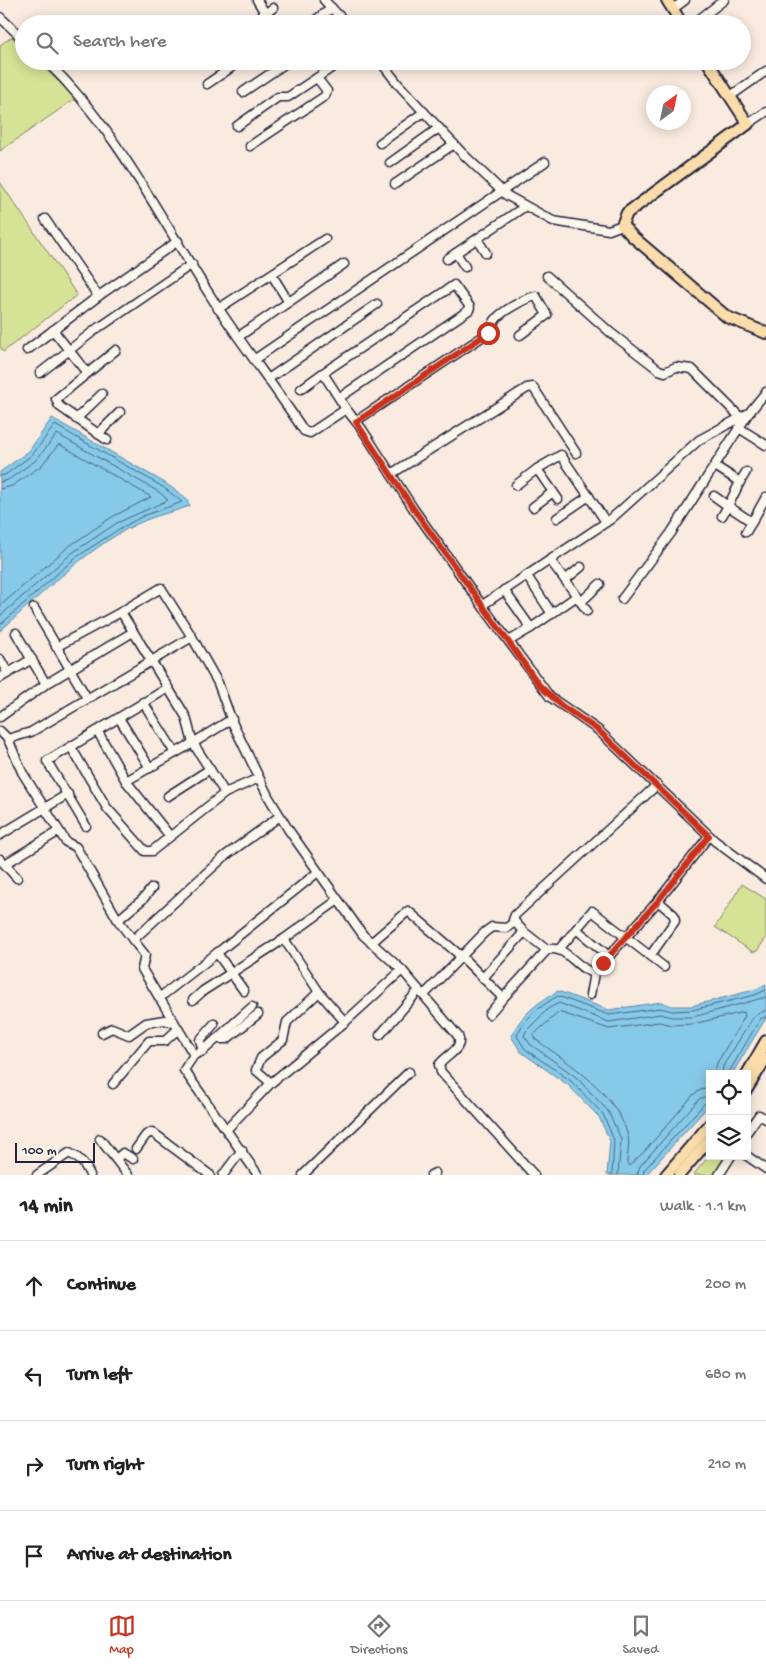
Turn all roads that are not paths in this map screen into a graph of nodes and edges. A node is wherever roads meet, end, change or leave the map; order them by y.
1 (257, 0) edge
2 (324, 0) edge
3 (667, 0) edge
4 (685, 0) edge
5 (724, 0) edge
6 (273, 8) dead end
7 (332, 8) junction
8 (673, 9) junction
9 (265, 13) junction
10 (262, 15) edge
11 (322, 15) edge
12 (339, 15) edge
13 (677, 15) edge
14 (705, 15) edge
15 (0, 17) edge
16 (15, 31) edge
17 (55, 70) edge
18 (228, 70) edge
19 (276, 70) edge
20 (329, 70) edge
21 (388, 70) edge
22 (712, 70) edge
23 (766, 71) edge
24 (317, 78) junction
25 (207, 84) dead end
26 (244, 92) dead end
27 (729, 97) junction
28 (424, 112) junction
29 (766, 112) edge
30 (748, 124) junction
31 (237, 126) dead end
32 (439, 128) junction
33 (380, 143) dead end
34 (454, 144) junction
35 (250, 146) dead end
36 (545, 162) dead end
37 (390, 163) dead end
38 (396, 184) dead end
39 (501, 191) junction
40 (524, 207) junction
41 (45, 220) dead end
42 (622, 225) junction
43 (325, 239) dead end
44 (477, 239) junction
45 (178, 242) junction
46 (456, 253) junction
47 (486, 253) dead end
48 (447, 259) dead end
49 (192, 264) junction
50 (344, 264) dead end
51 (465, 267) dead end
52 (272, 275) junction
53 (547, 276) dead end
54 (98, 296) junction
55 (288, 301) junction
56 (378, 304) dead end
57 (218, 309) junction
58 (53, 330) junction
59 (766, 333) edge
60 (520, 335) dead end
61 (238, 336) junction
62 (27, 350) dead end
63 (116, 350) dead end
64 (69, 351) junction
65 (255, 359) junction
66 (40, 373) dead end
67 (86, 373) junction
68 (323, 373) junction
69 (268, 379) junction
70 (301, 389) dead end
71 (766, 392) edge
72 (102, 394) dead end
73 (339, 398) junction
74 (346, 409) junction
75 (120, 412) dead end
76 (744, 416) junction
77 (76, 419) junction
78 (356, 422) junction
79 (739, 428) junction
80 (98, 434) junction
81 (107, 440) dead end
82 (766, 444) edge
83 (561, 455) junction
84 (715, 466) junction
85 (537, 469) junction
86 (746, 472) dead end
87 (392, 474) junction
88 (740, 482) junction
89 (516, 485) dead end
90 (553, 492) junction
91 (589, 496) junction
92 (714, 496) dead end
93 (766, 497) edge
94 (558, 499) dead end
95 (728, 506) junction
96 (534, 507) dead end
97 (722, 516) dead end
98 (556, 518) dead end
99 (606, 522) junction
100 (752, 522) junction
101 (746, 532) dead end
102 (550, 560) junction
103 (581, 567) dead end
104 (527, 576) junction
105 (565, 580) junction
106 (600, 584) dead end
107 (504, 590) junction
108 (579, 599) junction
109 (622, 599) dead end
110 (34, 608) dead end
111 (484, 608) junction
112 (587, 611) dead end
113 (121, 612) junction
114 (552, 614) junction
115 (531, 628) junction
116 (133, 632) junction
117 (16, 633) dead end
118 (192, 637) junction
119 (508, 641) junction
120 (56, 647) junction
121 (0, 659) edge
122 (32, 660) junction
123 (150, 661) junction
124 (70, 670) junction
125 (8, 673) junction
126 (0, 678) edge
127 (46, 684) junction
128 (168, 688) junction
129 (87, 698) junction
130 (143, 702) junction
131 (0, 717) edge
132 (119, 718) junction
133 (232, 719) junction
134 (0, 731) edge
135 (98, 732) junction
136 (8, 739) junction
137 (193, 742) junction
138 (71, 747) junction
139 (174, 753) junction
140 (150, 768) junction
141 (210, 769) junction
142 (259, 778) junction
143 (126, 781) junction
144 (657, 786) junction
145 (225, 793) junction
146 (68, 794) junction
147 (168, 796) dead end
148 (45, 808) junction
149 (280, 816) junction
150 (86, 826) dead end
151 (59, 831) junction
152 (169, 835) junction
153 (0, 836) edge
154 (709, 836) junction
155 (2, 861) edge
156 (318, 872) junction
157 (17, 878) dead end
158 (766, 879) edge
159 (152, 888) dead end
160 (338, 900) junction
161 (658, 901) junction
162 (118, 920) junction
163 (515, 922) junction
164 (576, 929) junction
165 (524, 932) junction
166 (626, 936) junction
167 (284, 939) junction
168 (133, 940) junction
169 (371, 943) junction
170 (560, 948) junction
171 (548, 950) junction
172 (217, 953) junction
173 (609, 956) junction
174 (650, 956) junction
175 (462, 957) junction
176 (664, 967) dead end
177 (402, 970) junction
178 (231, 972) junction
179 (594, 973) junction
180 (482, 978) junction
181 (244, 991) dead end
182 (319, 992) junction
183 (422, 992) junction
184 (590, 995) dead end
185 (159, 998) junction
186 (503, 998) junction
187 (193, 1000) dead end
188 (252, 1007) dead end
189 (258, 1014) dead end
190 (489, 1014) dead end
191 (345, 1022) junction
192 (214, 1024) dead end
193 (176, 1026) junction
194 (102, 1033) dead end
195 (380, 1035) dead end
196 (217, 1039) junction
197 (766, 1041) edge
198 (203, 1051) junction
199 (194, 1055) junction
200 (766, 1058) edge
201 (749, 1070) edge
202 (409, 1072) dead end
203 (751, 1082) edge
204 (271, 1083) junction
205 (113, 1084) dead end
206 (766, 1119) edge
207 (751, 1126) edge
208 (227, 1129) junction
209 (706, 1129) edge
210 (100, 1139) dead end
211 (706, 1144) edge
212 (136, 1149) dead end
213 (242, 1150) junction
214 (116, 1159) junction
215 (133, 1159) dead end
216 (751, 1159) edge
217 (728, 1160) edge
218 (766, 1169) edge
219 (36, 1175) edge
220 (90, 1175) edge
221 (128, 1175) edge
222 (210, 1175) edge
223 (223, 1175) edge
224 (258, 1175) edge
225 (304, 1175) edge
226 (534, 1175) edge
227 (666, 1175) edge
228 (679, 1175) edge
229 (719, 1175) edge

1 - 9 street
2 - 7 street
3 - 8 main road
4 - 8 street
5 - 14 street
6 - 9 street
7 - 11 street
7 - 12 street
8 - 13 main road
9 - 10 street
15 - 16 street
17 - 45 street
18 - 25 street
19 - 26 street
20 - 24 street
21 - 28 street
22 - 27 main road
23 - 27 street
24 - 31 street
24 - 35 street
27 - 30 main road
28 - 32 street
28 - 33 street
29 - 30 street
30 - 42 main road
32 - 34 street
32 - 37 street
34 - 38 street
34 - 39 street
36 - 39 street
39 - 40 street
39 - 65 street
40 - 42 street
40 - 44 street
41 - 54 street
42 - 59 main road
43 - 52 street
44 - 46 street
44 - 47 street
45 - 49 street
45 - 54 street
46 - 48 street
46 - 51 street
49 - 57 street
49 - 64 street
50 - 55 street
52 - 55 street
52 - 57 street
53 - 76 street
54 - 58 street
55 - 61 street
56 - 69 street
57 - 61 street
58 - 62 street
58 - 64 street
60 - 78 street
61 - 65 street
63 - 67 street
64 - 66 street
64 - 67 street
65 - 69 street
67 - 77 street
68 - 70 street
68 - 73 street
68 - 73 street
69 - 74 street
71 - 76 street
72 - 77 street
73 - 74 street
74 - 78 street
75 - 80 street
76 - 79 street
76 - 99 street
77 - 80 street
78 - 87 street
79 - 82 street
79 - 84 street
80 - 81 street
83 - 85 street
83 - 87 street
83 - 91 street
84 - 88 street
84 - 109 street
85 - 89 street
85 - 90 street
86 - 88 street
87 - 111 street
88 - 95 street
90 - 94 street
90 - 96 street
91 - 98 street
91 - 99 street
92 - 95 street
93 - 100 street
95 - 97 street
95 - 100 street
99 - 102 street
100 - 101 street
102 - 104 street
102 - 105 street
103 - 105 street
104 - 107 street
104 - 114 street
105 - 108 street
106 - 108 street
107 - 111 street
107 - 115 street
108 - 112 street
108 - 114 street
110 - 120 street
111 - 119 street
113 - 116 street
113 - 118 street
113 - 120 street
114 - 115 street
115 - 119 street
116 - 123 street
116 - 124 street
117 - 122 street
118 - 123 street
118 - 133 street
119 - 144 street
120 - 124 street
121 - 125 street
122 - 125 street
122 - 127 street
123 - 128 street
123 - 129 street
124 - 127 street
124 - 129 street
125 - 126 street
127 - 131 street
128 - 130 street
128 - 137 street
129 - 136 street
130 - 132 street
130 - 139 street
132 - 135 street
132 - 140 street
133 - 137 street
133 - 142 street
134 - 136 street
135 - 138 street
135 - 143 street
136 - 148 street
137 - 139 street
137 - 141 street
138 - 146 street
138 - 152 street
139 - 140 street
140 - 143 street
141 - 145 street
141 - 147 street
142 - 145 street
142 - 149 street
143 - 152 street
144 - 154 street
144 - 163 street
145 - 152 street
146 - 148 street
146 - 150 street
148 - 151 street
148 - 153 street
149 - 156 street
149 - 168 street
151 - 155 street
151 - 162 street
154 - 158 street
154 - 161 street
155 - 157 street
156 - 160 street
156 - 172 street
159 - 162 street
160 - 167 street
160 - 169 street
161 - 166 street
161 - 174 street
162 - 168 street
163 - 165 street
163 - 175 street
164 - 166 street
164 - 170 street
164 - 173 street
165 - 171 street
165 - 180 street
166 - 173 street
166 - 174 street
167 - 178 street
167 - 182 street
168 - 185 street
169 - 175 street
169 - 177 street
170 - 171 street
170 - 179 street
171 - 186 street
172 - 178 street
172 - 185 street
173 - 179 street
174 - 176 street
175 - 180 street
175 - 183 street
177 - 183 street
177 - 191 street
178 - 181 street
178 - 187 street
179 - 184 street
180 - 186 street
182 - 191 street
182 - 204 street
183 - 195 street
183 - 226 street
185 - 193 street
186 - 190 street
188 - 196 street
189 - 196 street
191 - 204 street
192 - 198 street
193 - 194 street
193 - 199 street
193 - 205 street
196 - 198 street
197 - 201 main road
198 - 199 street
199 - 208 street
200 - 203 main road
202 - 225 street
204 - 208 street
206 - 207 street
208 - 213 street
209 - 227 main road
210 - 214 street
211 - 228 main road
212 - 222 street
213 - 223 street
213 - 224 street
214 - 215 street
214 - 221 street
216 - 218 street
217 - 229 street
219 - 220 street

